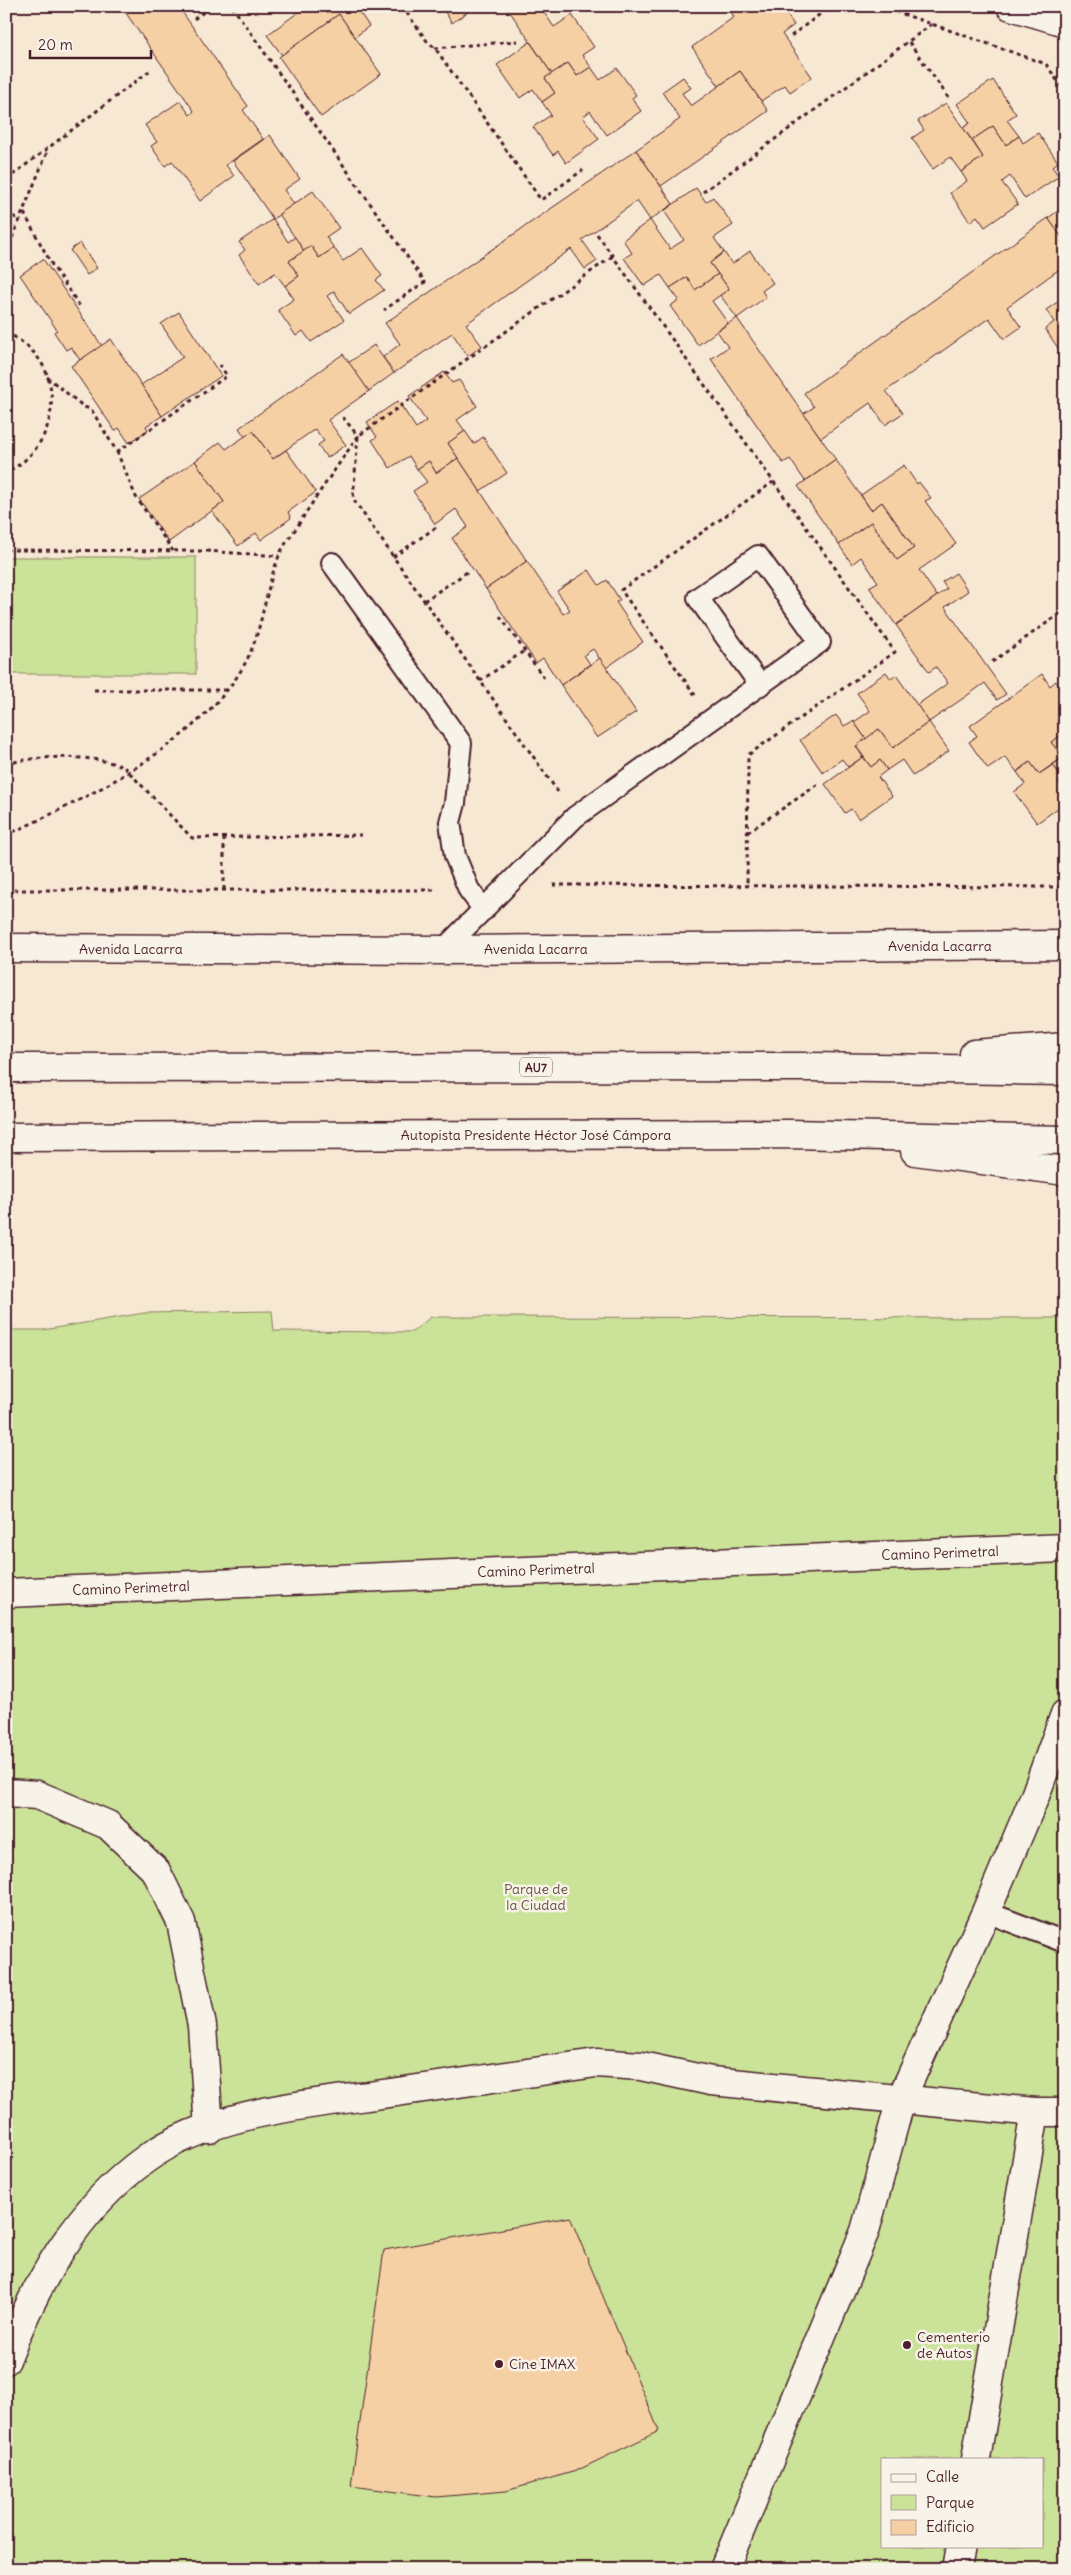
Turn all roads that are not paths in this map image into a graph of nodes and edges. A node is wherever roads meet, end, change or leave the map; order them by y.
1 (1011, 6) edge
2 (1065, 22) edge
3 (332, 563) dead end
4 (760, 685) junction
5 (484, 910) junction
6 (1065, 945) edge
7 (6, 948) edge
8 (443, 950) junction
9 (1065, 1047) edge
10 (810, 1067) junction
11 (6, 1068) edge
12 (1065, 1071) edge
13 (790, 1134) junction
14 (6, 1137) edge
15 (1065, 1140) edge
16 (1065, 1171) edge
17 (1065, 1548) edge
18 (6, 1593) edge
19 (1065, 1714) edge
20 (6, 1793) edge
21 (986, 1912) junction
22 (1065, 1942) edge
23 (901, 2099) junction
24 (1035, 2112) junction
25 (1065, 2112) edge
26 (209, 2129) junction
27 (6, 2360) edge
28 (976, 2458) edge
29 (961, 2548) edge
30 (724, 2569) edge
31 (957, 2569) edge

1 - 2 main road
3 - 5 lane
4 - 4 lane
4 - 5 lane
5 - 8 lane
6 - 8 main road, Avenida Lacarra
7 - 8 main road, Avenida Lacarra
9 - 10 main road
10 - 11 main road, AU7
10 - 12 main road, AU7
13 - 14 main road, Autopista Presidente Héctor José Cámpora
13 - 15 main road, Autopista Presidente Héctor José Cámpora
13 - 16 main road
17 - 18 main road, Camino Perimetral
19 - 21 main road
20 - 26 main road
21 - 22 lane
21 - 23 main road
23 - 24 main road
23 - 26 main road
23 - 30 main road
24 - 25 main road
24 - 28 main road
26 - 27 main road
29 - 31 main road

